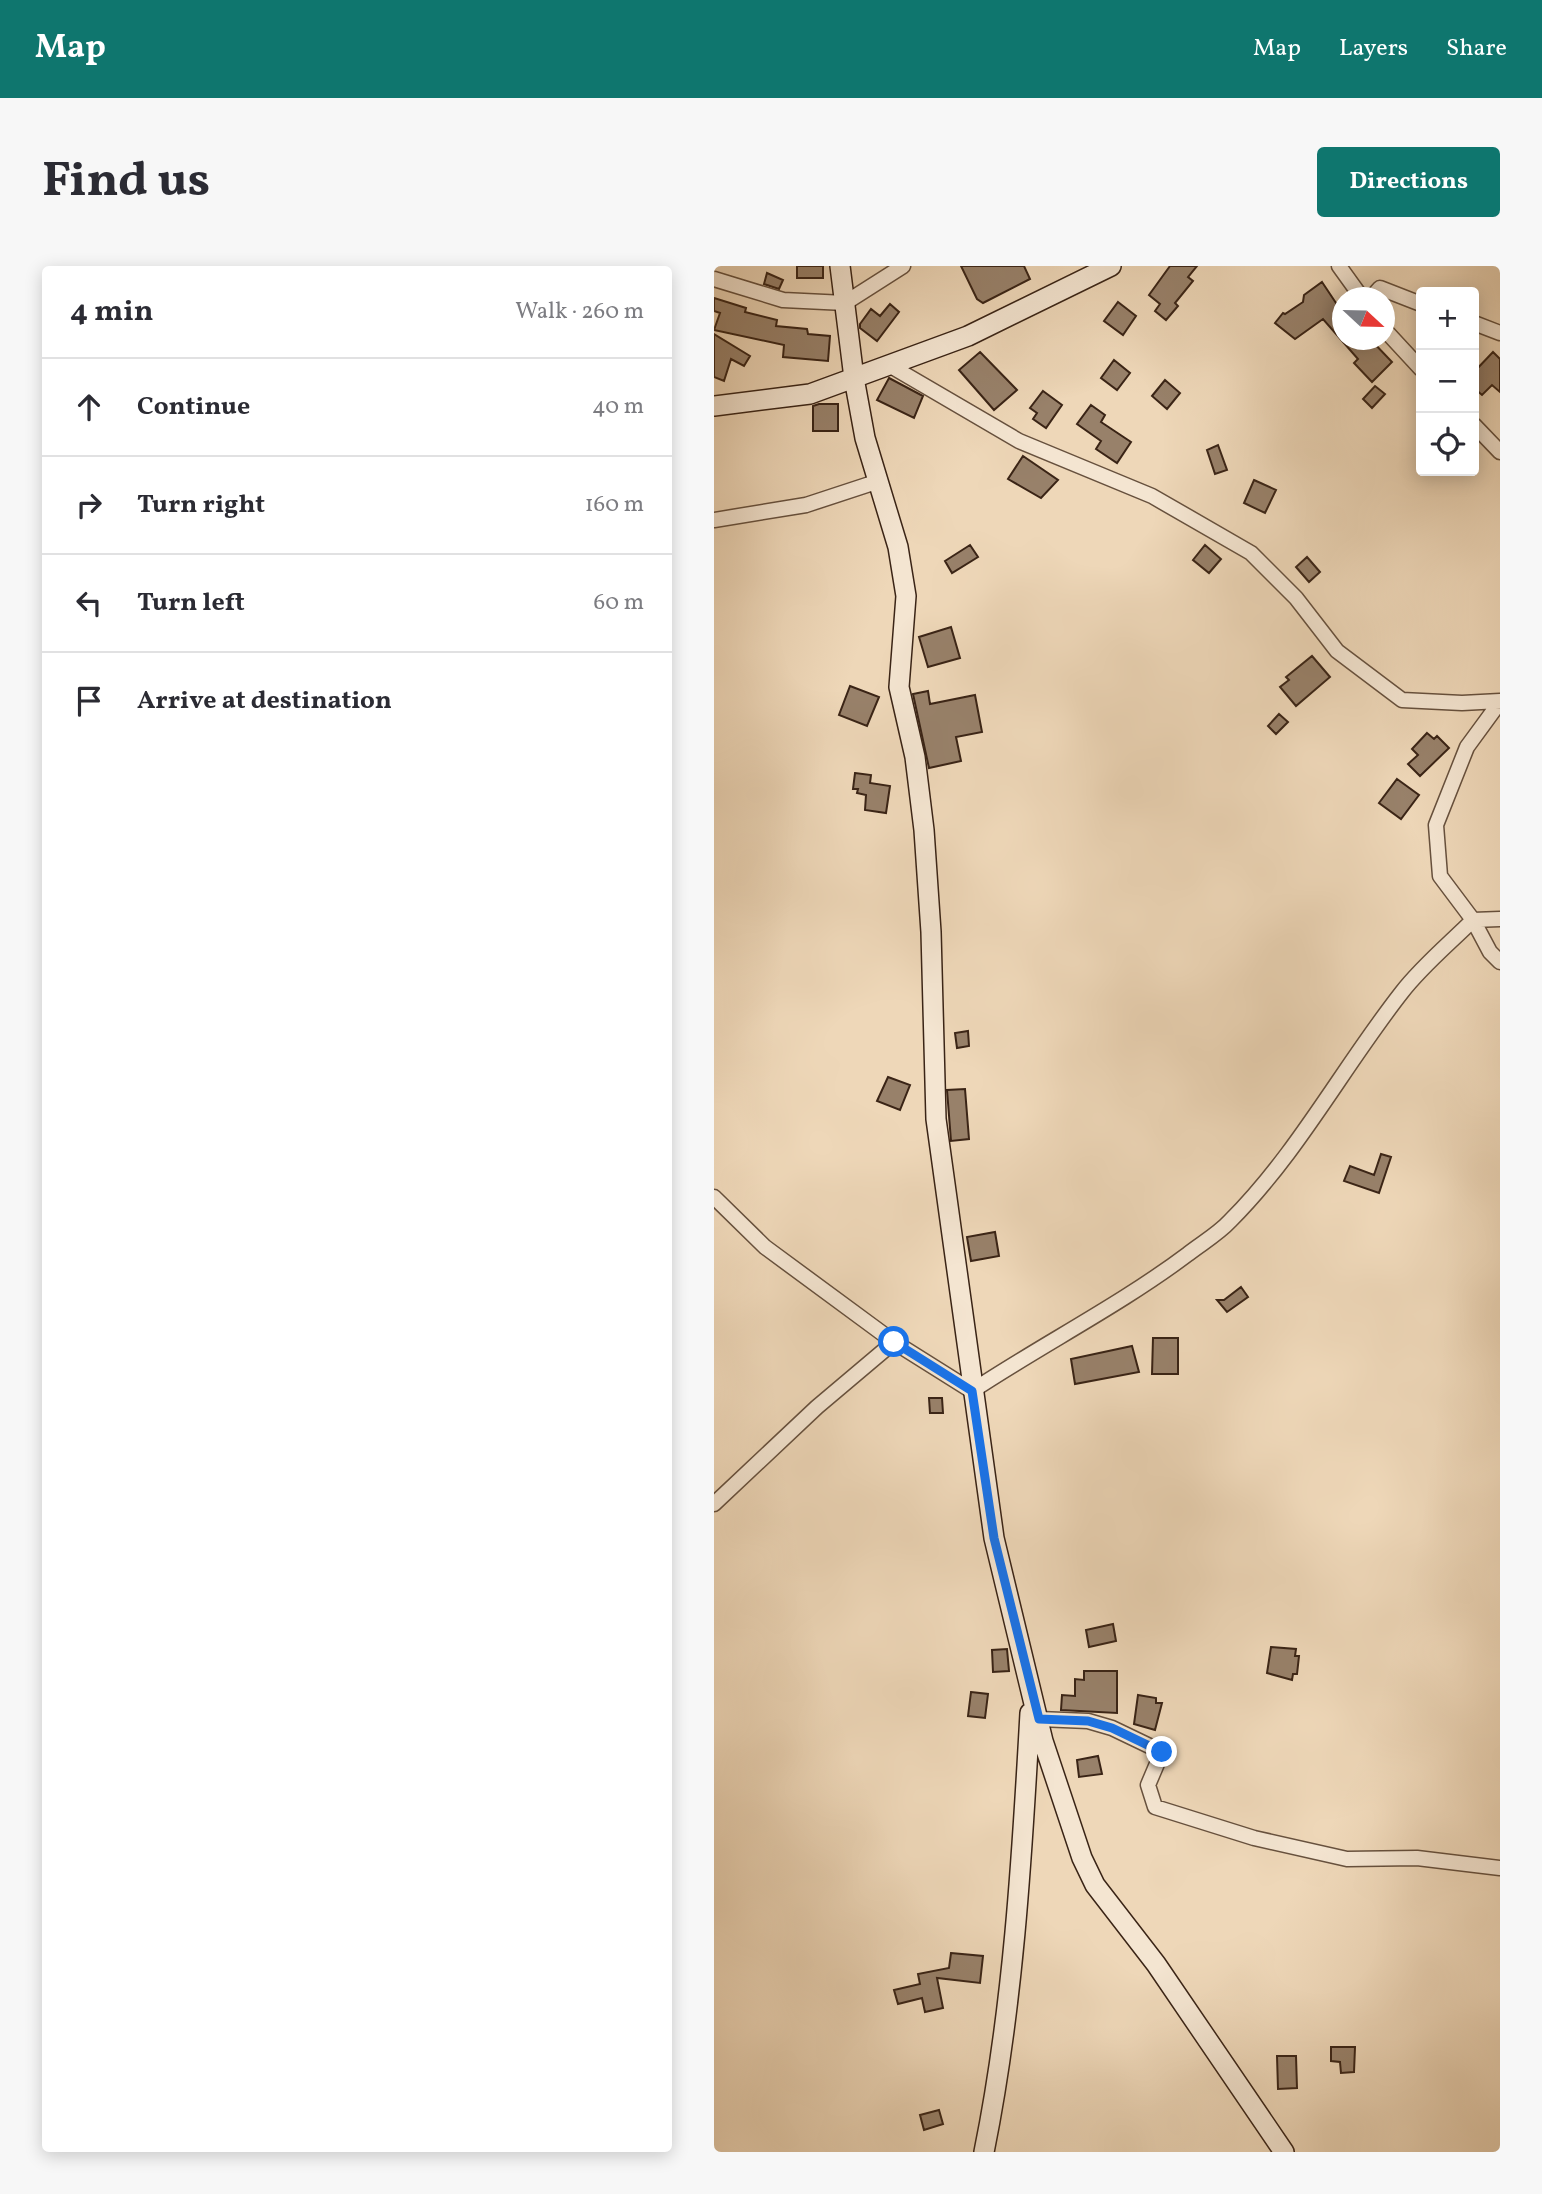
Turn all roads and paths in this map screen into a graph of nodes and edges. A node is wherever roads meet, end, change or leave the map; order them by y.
1 (841, 266) edge
2 (903, 266) edge
3 (1111, 266) edge
4 (1339, 266) edge
5 (714, 279) edge
6 (1354, 287) edge
7 (1395, 294) edge
8 (1416, 302) edge
9 (845, 303) junction
10 (1479, 325) edge
11 (1500, 333) edge
12 (1395, 341) edge
13 (1416, 364) edge
14 (889, 365) junction
15 (854, 378) junction
16 (714, 406) edge
17 (1479, 430) edge
18 (1500, 452) edge
19 (878, 481) junction
20 (714, 520) edge
21 (1500, 701) edge
22 (1500, 919) edge
23 (1473, 920) junction
24 (1500, 962) edge
25 (714, 1197) edge
26 (894, 1342) junction
27 (972, 1391) junction
28 (714, 1504) edge
29 (1032, 1684) junction
30 (1039, 1719) junction
31 (1500, 1868) edge
32 (984, 2152) edge
33 (1284, 2152) edge

1 - 9 street
2 - 9 street
3 - 14 street
4 - 6 street
5 - 9 street
7 - 8 street
9 - 15 street
10 - 11 street
12 - 13 street
14 - 15 street
14 - 21 street
15 - 16 street
15 - 19 street
17 - 18 street
19 - 20 street
19 - 27 street
21 - 23 street
22 - 23 street
23 - 24 street
23 - 27 street
25 - 26 street
26 - 27 street
26 - 28 street
27 - 29 street
29 - 30 street
29 - 32 street
30 - 31 street
30 - 33 street

